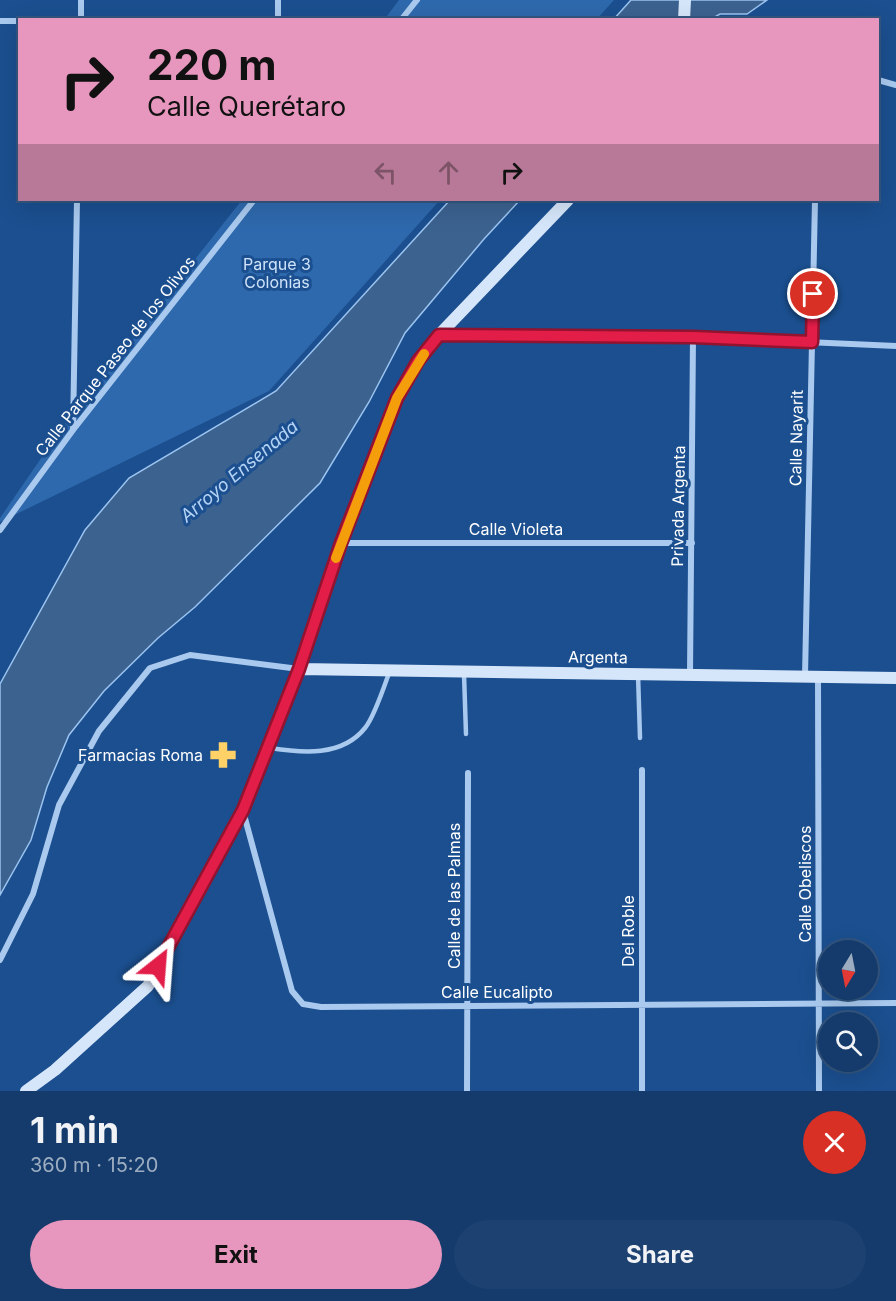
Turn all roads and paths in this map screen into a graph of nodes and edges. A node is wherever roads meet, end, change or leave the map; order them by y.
1 (81, 0) edge
2 (278, 0) edge
3 (417, 0) edge
4 (685, 0) edge
5 (81, 18) edge
6 (278, 18) edge
7 (402, 18) edge
8 (684, 18) edge
9 (0, 21) edge
10 (18, 21) edge
11 (879, 80) edge
12 (896, 85) edge
13 (77, 201) edge
14 (253, 201) edge
15 (567, 201) edge
16 (816, 201) edge
17 (439, 335) junction
18 (693, 337) junction
19 (812, 342) junction
20 (896, 346) edge
21 (73, 430) junction
22 (0, 530) edge
23 (341, 543) junction
24 (692, 543) junction
25 (299, 669) junction
26 (390, 670) junction
27 (464, 671) junction
28 (639, 674) junction
29 (690, 675) junction
30 (811, 677) junction
31 (896, 678) edge
32 (466, 734) dead end
33 (640, 738) dead end
34 (268, 748) junction
35 (642, 770) dead end
36 (468, 773) dead end
37 (243, 810) junction
38 (0, 960) edge
39 (820, 1003) junction
40 (896, 1003) edge
41 (641, 1005) junction
42 (468, 1006) junction
43 (26, 1091) edge
44 (467, 1091) edge
45 (642, 1091) edge
46 (819, 1091) edge

1 - 5 street
2 - 6 street
3 - 7 street
4 - 8 street
9 - 10 street
11 - 12 street
13 - 21 street
14 - 21 street, Calle Parque Paseo de los Olivos
15 - 17 street
16 - 19 street, Calle Nayarit
17 - 18 street
17 - 23 street
18 - 19 street
18 - 24 street, Privada Argenta
19 - 20 street
19 - 30 street, Calle Nayarit
21 - 22 street, Calle Parque Paseo de los Olivos
23 - 24 street, Calle Violeta
23 - 25 street
24 - 29 street, Privada Argenta
25 - 26 street, Argenta
25 - 34 street
25 - 38 street
26 - 27 street, Argenta
26 - 34 lane
27 - 28 street, Argenta
27 - 32 lane
28 - 29 street, Argenta
28 - 33 lane
29 - 30 street, Argenta
30 - 31 street, Argenta
30 - 39 street, Calle Obeliscos
34 - 37 street
35 - 41 street, Del Roble
36 - 42 street, Calle de las Palmas
37 - 42 street, Calle Eucalipto
37 - 43 street
39 - 40 street, Calle Eucalipto
39 - 41 street, Calle Eucalipto
39 - 46 street, Calle Obeliscos
41 - 42 street, Calle Eucalipto
41 - 45 street, Del Roble
42 - 44 street, Calle de las Palmas

